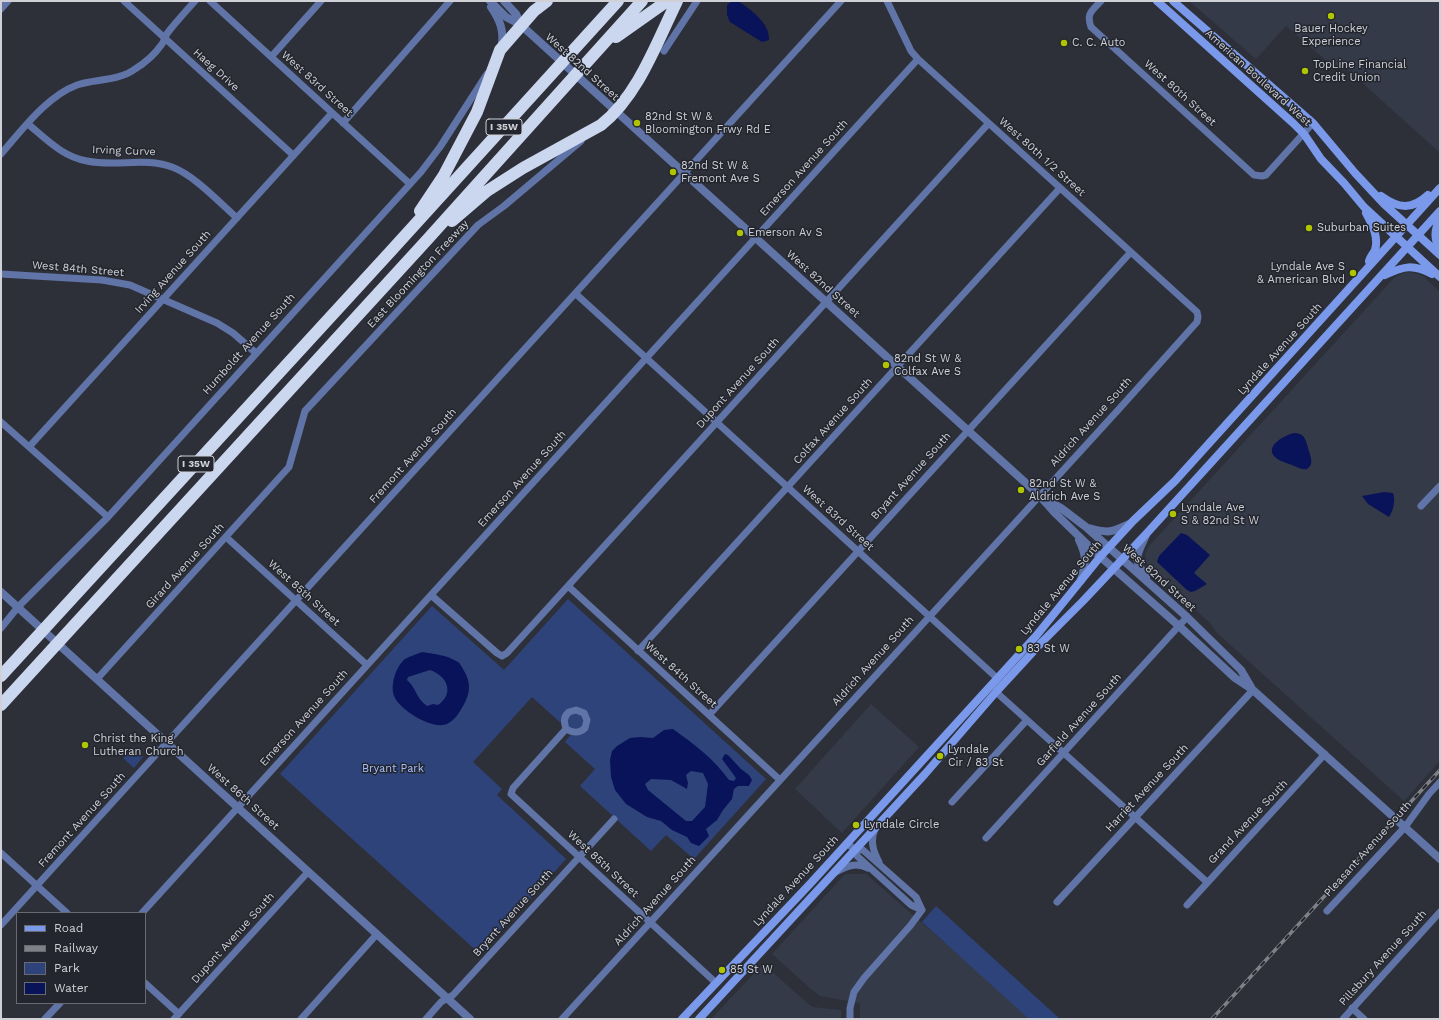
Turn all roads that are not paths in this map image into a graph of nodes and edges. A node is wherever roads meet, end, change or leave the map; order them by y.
1 (8, 1) edge
2 (124, 1) edge
3 (195, 1) edge
4 (210, 1) edge
5 (321, 1) edge
6 (450, 1) edge
7 (487, 1) edge
8 (490, 1) edge
9 (504, 1) edge
10 (547, 1) edge
11 (618, 1) edge
12 (642, 1) edge
13 (667, 1) edge
14 (677, 1) edge
15 (697, 1) edge
16 (841, 1) edge
17 (887, 1) edge
18 (1101, 1) edge
19 (1157, 1) edge
20 (1173, 1) edge
21 (1, 9) edge
22 (521, 25) junction
23 (164, 38) junction
24 (597, 51) junction
25 (664, 51) dead end
26 (498, 55) junction
27 (271, 57) junction
28 (918, 59) junction
29 (615, 112) junction
30 (332, 113) junction
31 (343, 123) junction
32 (1313, 123) junction
33 (28, 124) junction
34 (988, 124) junction
35 (601, 125) junction
36 (1304, 134) junction
37 (1, 154) edge
38 (293, 156) junction
39 (684, 173) junction
40 (410, 184) junction
41 (1440, 187) edge
42 (1060, 188) junction
43 (1369, 188) junction
44 (1361, 203) junction
45 (1440, 211) edge
46 (1440, 217) edge
47 (237, 218) junction
48 (1406, 225) junction
49 (1418, 236) junction
50 (1396, 237) junction
51 (755, 238) junction
52 (426, 241) junction
53 (1407, 247) junction
54 (1440, 249) edge
55 (390, 252) junction
56 (1130, 253) junction
57 (1440, 256) edge
58 (1367, 268) junction
59 (1, 274) edge
60 (1380, 277) junction
61 (1440, 278) edge
62 (576, 294) junction
63 (164, 299) junction
64 (826, 302) junction
65 (1198, 317) joint
66 (256, 353) junction
67 (646, 358) junction
68 (897, 367) junction
69 (1, 422) edge
70 (717, 422) junction
71 (968, 431) junction
72 (30, 447) junction
73 (289, 467) joint
74 (1440, 486) edge
75 (788, 487) junction
76 (1039, 495) junction
77 (1421, 506) dead end
78 (108, 517) junction
79 (1134, 521) junction
80 (1086, 527) junction
81 (1147, 533) junction
82 (1075, 534) junction
83 (226, 537) junction
84 (1109, 548) junction
85 (858, 551) junction
86 (1100, 557) junction
87 (1121, 559) junction
88 (1113, 568) junction
89 (1081, 580) junction
90 (568, 586) junction
91 (1153, 588) junction
92 (1, 592) edge
93 (431, 595) junction
94 (297, 601) junction
95 (18, 607) junction
96 (929, 616) junction
97 (1187, 618) junction
98 (1180, 626) junction
99 (1, 628) edge
100 (638, 651) junction
101 (367, 665) junction
102 (1, 676) edge
103 (997, 678) junction
104 (97, 679) junction
105 (1253, 690) junction
106 (996, 692) junction
107 (1, 705) edge
108 (709, 715) junction
109 (1027, 720) junction
110 (566, 729) dead end
111 (167, 743) junction
112 (1064, 753) junction
113 (1325, 754) junction
114 (780, 780) junction
115 (1440, 782) edge
116 (952, 802) dead end
117 (238, 807) junction
118 (1135, 817) junction
119 (614, 819) dead end
120 (876, 827) junction
121 (1405, 827) junction
122 (986, 838) dead end
123 (847, 843) junction
124 (855, 850) junction
125 (1, 853) edge
126 (580, 857) junction
127 (1440, 859) edge
128 (881, 866) junction
129 (872, 869) junction
130 (308, 872) junction
131 (832, 874) junction
132 (1207, 882) junction
133 (37, 886) junction
134 (1057, 902) dead end
135 (1187, 905) dead end
136 (922, 910) junction
137 (1327, 911) dead end
138 (66, 912) edge
139 (143, 912) edge
140 (1440, 912) edge
141 (650, 922) junction
142 (1, 925) edge
143 (377, 934) junction
144 (715, 982) junction
145 (146, 985) edge
146 (448, 999) junction
147 (59, 1004) edge
148 (1352, 1008) junction
149 (176, 1016) edge
150 (45, 1019) edge
151 (301, 1019) edge
152 (426, 1019) edge
153 (470, 1019) edge
154 (562, 1019) edge
155 (682, 1019) edge
156 (699, 1019) edge
157 (850, 1019) edge
158 (1342, 1019) edge
159 (1364, 1019) edge

1 - 21 street
2 - 23 street, Haeg Drive
3 - 23 street
4 - 27 street, West 83rd Street
5 - 27 street
6 - 31 street
7 - 26 street
8 - 22 street, West 82nd Street
9 - 22 street, West 82nd Street
10 - 22 highway
11 - 55 highway, I 35W
12 - 24 highway, I 35W
13 - 24 highway
14 - 29 highway
15 - 25 street
16 - 39 street, Fremont Avenue South
17 - 28 street, West 80th 1/2 Street
18 - 36 street, West 80th Street
19 - 36 main road, American Boulevard West
20 - 32 main road, American Boulevard West
22 - 26 highway
22 - 29 street, West 82nd Street
23 - 33 street
23 - 38 street, Haeg Drive
24 - 52 highway, I 35W
26 - 40 street, Humboldt Avenue South
26 - 55 highway
27 - 30 street, West 83rd Street
28 - 34 street, West 80th 1/2 Street
28 - 51 street, Emerson Avenue South
29 - 35 highway
29 - 39 street, West 82nd Street
30 - 31 street, West 83rd Street
30 - 38 street, Irving Avenue South
31 - 40 street, West 83rd Street
32 - 36 street
32 - 43 main road, American Boulevard West
33 - 37 street
33 - 47 street, Irving Curve
34 - 42 street, West 80th 1/2 Street
34 - 64 street, Dupont Avenue South
35 - 52 highway
35 - 73 street, East Bloomington Freeway
36 - 44 main road, American Boulevard West
38 - 47 street, Irving Avenue South
39 - 51 street, West 82nd Street
39 - 62 street, Fremont Avenue South
40 - 66 street, Humboldt Avenue South
41 - 43 main road
41 - 48 main road, Lyndale Avenue South
42 - 56 street, West 80th 1/2 Street
42 - 68 street, Colfax Avenue South
43 - 48 main road, American Boulevard West
44 - 50 main road, American Boulevard West
44 - 58 main road
45 - 49 main road, Lyndale Avenue South
46 - 54 main road
47 - 63 street, Irving Avenue South
48 - 49 main road, American Boulevard West
48 - 50 main road, Lyndale Avenue South
49 - 53 main road, Lyndale Avenue South
49 - 57 main road, American Boulevard West
50 - 53 main road, American Boulevard West
50 - 58 main road, Lyndale Avenue South
51 - 64 street, West 82nd Street
51 - 67 street, Emerson Avenue South
52 - 107 highway, I 35W
53 - 60 main road, Lyndale Avenue South
53 - 61 main road, American Boulevard West
55 - 102 highway, I 35W
56 - 65 street, West 80th 1/2 Street
56 - 71 street, Bryant Avenue South
58 - 79 main road, Lyndale Avenue South
59 - 63 street, West 84th Street
60 - 61 main road
60 - 81 main road, Lyndale Avenue South
62 - 67 street, West 83rd Street
62 - 94 street, Fremont Avenue South
63 - 66 street, West 84th Street
63 - 72 street, Irving Avenue South
64 - 68 street, West 82nd Street
64 - 70 street, Dupont Avenue South
65 - 76 street, Aldrich Avenue South
66 - 78 street, Humboldt Avenue South
67 - 70 street, West 83rd Street
67 - 93 street, Emerson Avenue South
68 - 71 street, West 82nd Street
68 - 75 street, Colfax Avenue South
69 - 72 street
70 - 75 street, West 83rd Street
70 - 90 street, Dupont Avenue South
71 - 76 street, West 82nd Street
71 - 85 street, Bryant Avenue South
72 - 78 street
73 - 83 street, Girard Avenue South
74 - 77 street
75 - 85 street, West 83rd Street
75 - 100 street, Colfax Avenue South
76 - 80 street, West 82nd Street
76 - 82 street, West 82nd Street
76 - 96 street, Aldrich Avenue South
78 - 95 street, Humboldt Avenue South
79 - 80 street
79 - 84 main road, Lyndale Avenue South
80 - 84 street, West 82nd Street
81 - 87 main road, Lyndale Avenue South
81 - 91 street
82 - 86 street, West 82nd Street
82 - 89 street
83 - 94 street, West 85th Street
83 - 104 street, Girard Avenue South
84 - 86 main road, Lyndale Avenue South
84 - 87 street, West 82nd Street
85 - 96 street, West 83rd Street
85 - 108 street, Bryant Avenue South
86 - 88 street, West 82nd Street
86 - 89 main road, Lyndale Avenue South
87 - 88 main road, Lyndale Avenue South
87 - 91 street, West 82nd Street
88 - 98 street, West 82nd Street
88 - 106 main road, Lyndale Avenue South
89 - 103 main road, Lyndale Avenue South
90 - 93 street, Dupont Avenue South
90 - 100 street, West 84th Street
91 - 97 street, West 82nd Street
92 - 95 street, West 86th Street
93 - 101 street, Emerson Avenue South
94 - 101 street, West 85th Street
94 - 111 street, Fremont Avenue South
95 - 99 street, Humboldt Avenue South
95 - 104 street, West 86th Street
96 - 103 street, West 83rd Street
96 - 114 street, Aldrich Avenue South
97 - 98 street, Garfield Avenue South
97 - 105 street, West 82nd Street
98 - 105 street, West 82nd Street
98 - 112 street, Garfield Avenue South
100 - 108 street, West 84th Street
101 - 117 street, Emerson Avenue South
103 - 123 main road, Lyndale Avenue South
104 - 111 street, West 86th Street
105 - 113 street, West 82nd Street
105 - 118 street, Harriet Avenue South
106 - 109 street
106 - 120 main road, Lyndale Avenue South
108 - 114 street, West 84th Street
109 - 112 street
109 - 116 street
110 - 126 street, West 85th Street
111 - 117 street, West 86th Street
111 - 133 street, Fremont Avenue South
112 - 118 street
112 - 122 street, Garfield Avenue South
113 - 121 street, West 82nd Street
113 - 132 street, Grand Avenue South
114 - 141 street, Aldrich Avenue South
115 - 121 street, Pleasant Avenue South
117 - 130 street, West 86th Street
117 - 139 street, Emerson Avenue South
118 - 132 street
118 - 134 street, Harriet Avenue South
119 - 126 street, Bryant Avenue South
120 - 124 main road, Lyndale Avenue South
120 - 128 street
121 - 127 street, West 82nd Street
121 - 137 street, Pleasant Avenue South
123 - 124 street
123 - 144 main road, Lyndale Avenue South
124 - 128 street
124 - 129 street
124 - 131 main road, Lyndale Avenue South
125 - 133 street
126 - 141 street, West 85th Street
126 - 146 street, Bryant Avenue South
128 - 136 street
129 - 131 street
129 - 136 street
130 - 143 street, West 86th Street
130 - 149 street, Dupont Avenue South
131 - 156 main road, Lyndale Avenue South
132 - 135 street, Grand Avenue South
133 - 138 street
133 - 142 street, Fremont Avenue South
136 - 157 street
140 - 148 street, Pillsbury Avenue South
141 - 144 street, West 85th Street
141 - 154 street, Aldrich Avenue South
143 - 146 street, West 86th Street
143 - 151 street
144 - 155 main road, Lyndale Avenue South
145 - 149 street
146 - 152 street, Bryant Avenue South
146 - 153 street, West 86th Street
147 - 150 street
148 - 158 street, Pillsbury Avenue South
148 - 159 street

